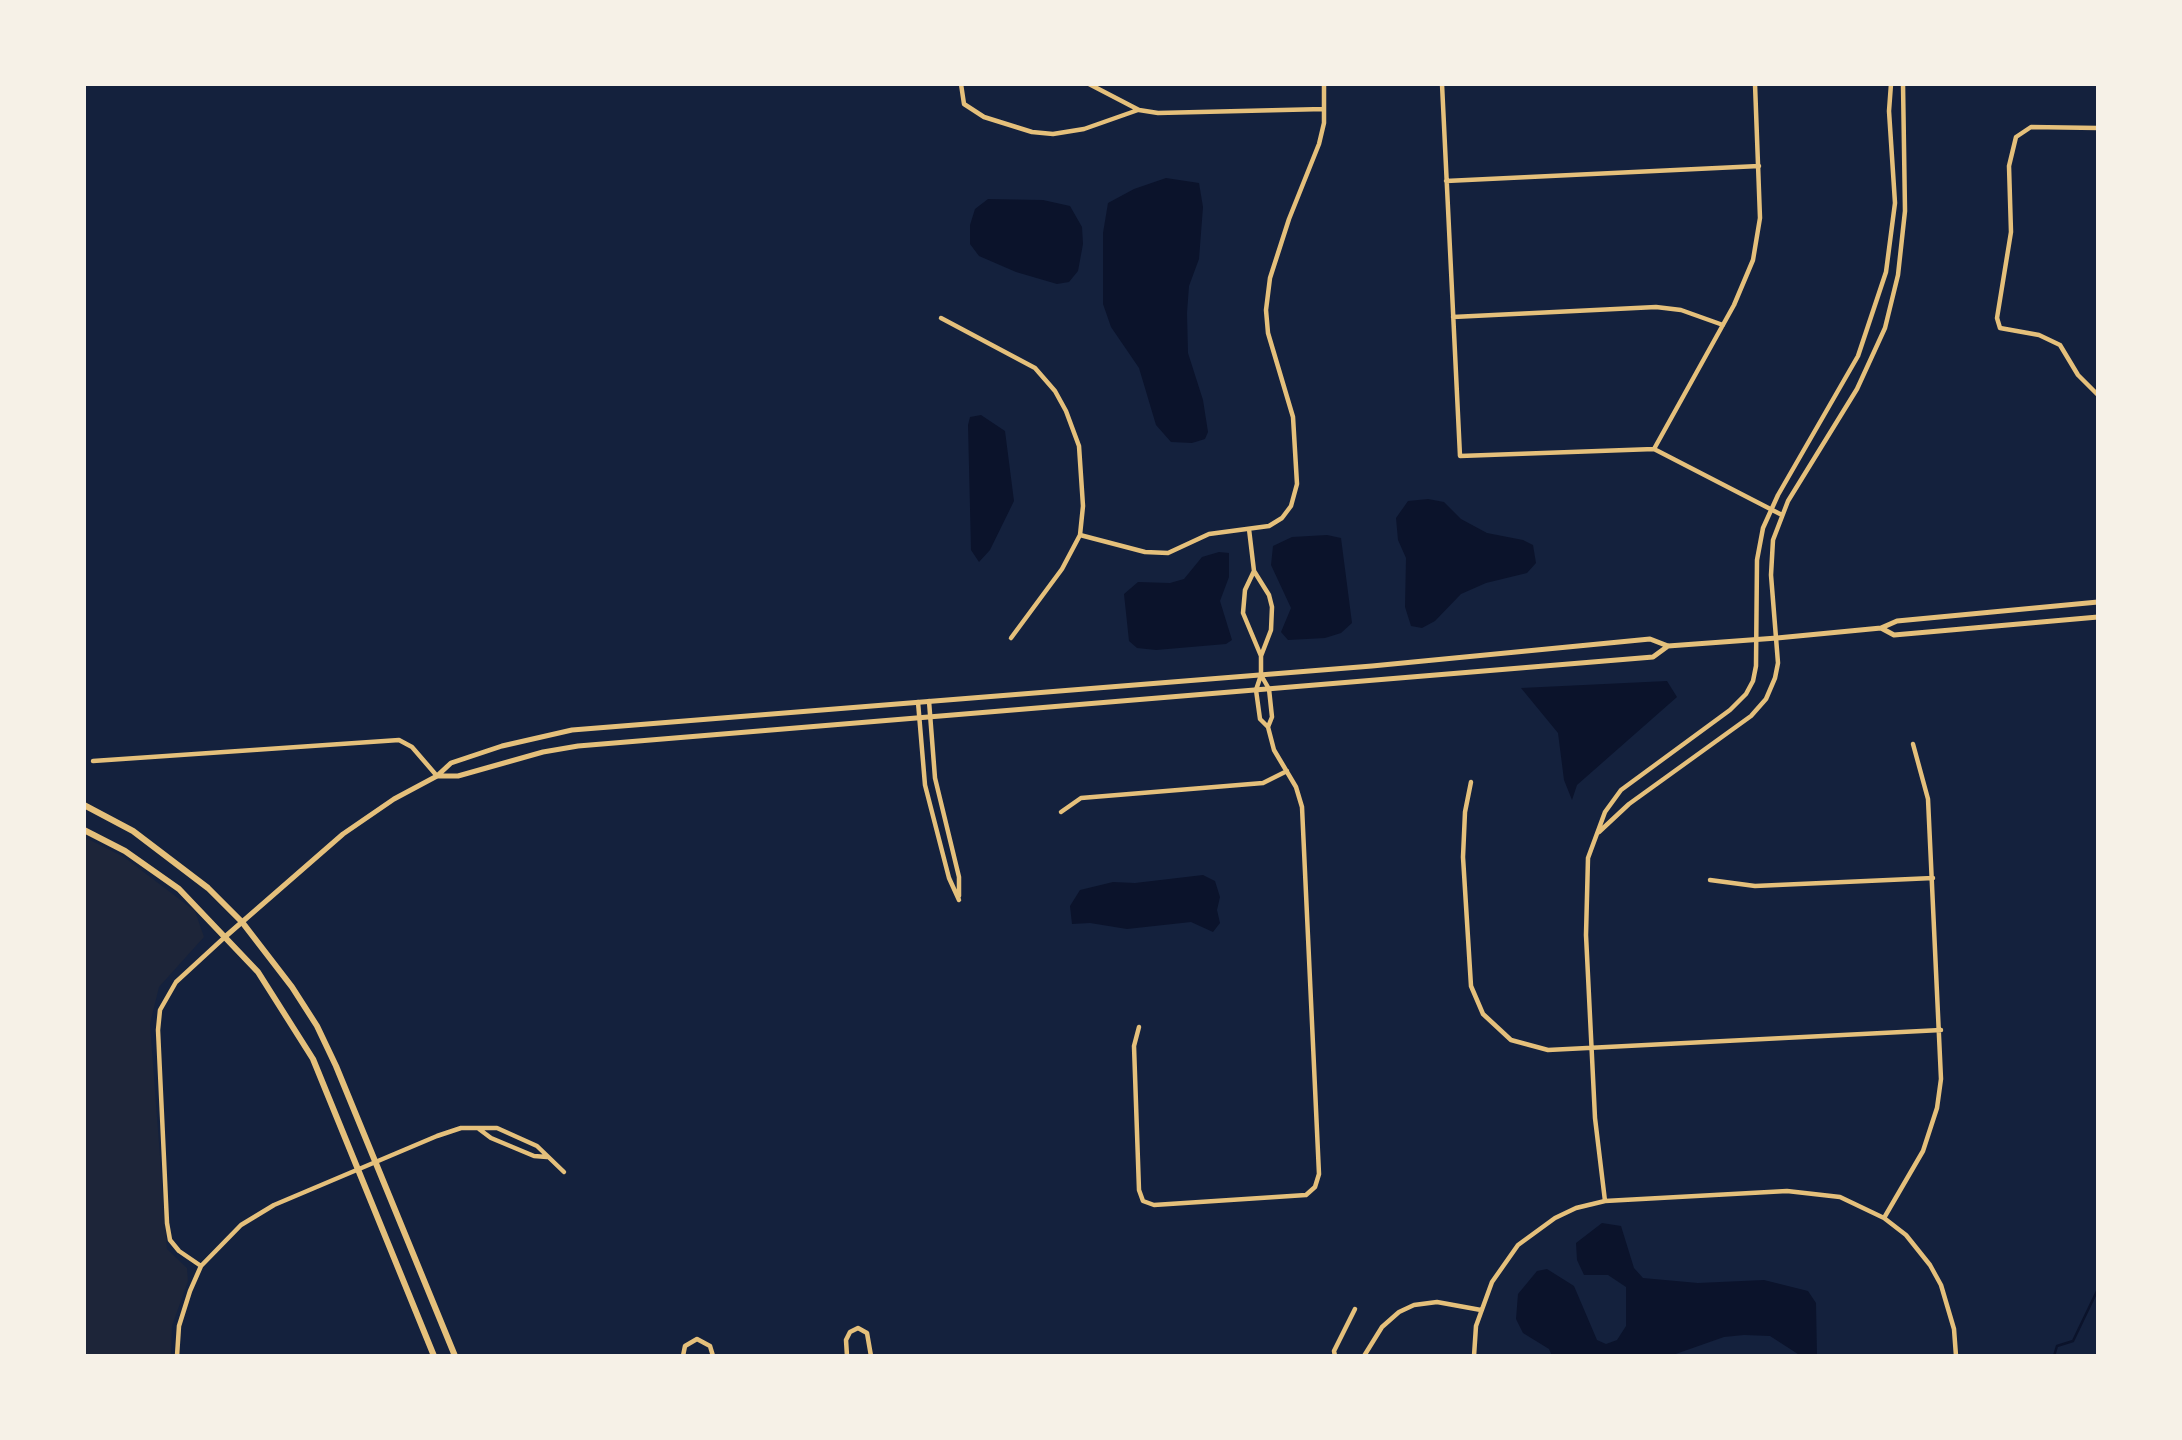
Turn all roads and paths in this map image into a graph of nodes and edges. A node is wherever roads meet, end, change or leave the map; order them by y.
1 (961, 84) edge
2 (1089, 84) edge
3 (1324, 84) edge
4 (1442, 84) edge
5 (1755, 84) edge
6 (1891, 84) edge
7 (1903, 84) edge
8 (1324, 109) junction
9 (1139, 110) junction
10 (2098, 128) edge
11 (1759, 166) junction
12 (1446, 181) junction
13 (1886, 272) junction
14 (1898, 275) junction
15 (1453, 317) junction
16 (941, 318) dead end
17 (1723, 325) junction
18 (2098, 395) edge
19 (1654, 449) junction
20 (1771, 510) junction
21 (1782, 515) junction
22 (1249, 529) junction
23 (1080, 535) junction
24 (1254, 571) junction
25 (2098, 602) edge
26 (2098, 617) edge
27 (1881, 628) junction
28 (1011, 638) dead end
29 (1777, 638) junction
30 (1756, 639) junction
31 (1668, 646) junction
32 (1261, 656) junction
33 (1261, 675) junction
34 (1269, 689) junction
35 (1256, 690) junction
36 (929, 701) junction
37 (918, 702) junction
38 (930, 717) junction
39 (919, 718) junction
40 (1268, 727) junction
41 (1913, 744) dead end
42 (93, 761) dead end
43 (1287, 771) junction
44 (437, 776) junction
45 (1471, 782) dead end
46 (84, 806) edge
47 (1061, 812) dead end
48 (84, 830) edge
49 (1596, 836) junction
50 (1933, 878) junction
51 (1710, 880) dead end
52 (242, 922) junction
53 (226, 936) junction
54 (1139, 1027) dead end
55 (1941, 1030) junction
56 (1592, 1048) junction
57 (478, 1128) junction
58 (548, 1157) junction
59 (376, 1163) junction
60 (357, 1171) junction
61 (564, 1172) dead end
62 (1605, 1201) junction
63 (1884, 1218) junction
64 (201, 1266) junction
65 (1355, 1309) dead end
66 (1481, 1310) junction
67 (177, 1356) edge
68 (434, 1356) edge
69 (455, 1356) edge
70 (682, 1356) edge
71 (713, 1356) edge
72 (847, 1356) edge
73 (871, 1356) edge
74 (1335, 1356) edge
75 (1364, 1356) edge
76 (1474, 1356) edge
77 (1956, 1356) edge

1 - 9 street
2 - 9 street
3 - 8 street
4 - 12 street
5 - 11 street
6 - 13 street
7 - 14 street
8 - 9 street
8 - 22 street
10 - 18 street
11 - 12 street
11 - 17 street
12 - 15 street
13 - 14 street
13 - 20 street
14 - 21 street
15 - 17 street
15 - 19 street
16 - 23 street
17 - 19 street
19 - 20 street
20 - 21 street
20 - 30 street
21 - 29 street
22 - 23 street
22 - 24 street
23 - 28 street
24 - 32 street
24 - 32 street
25 - 27 street
26 - 27 street
27 - 29 street
29 - 30 street
29 - 49 street
30 - 31 street
30 - 49 street
31 - 33 street
31 - 34 street
32 - 33 street
33 - 34 street
33 - 35 street
33 - 36 street
34 - 35 street
34 - 40 street
35 - 38 street
35 - 40 street
36 - 37 street
36 - 38 street
37 - 39 street
37 - 44 street
38 - 39 street
38 - 39 street
39 - 44 street
40 - 43 street
41 - 50 street
42 - 44 street
43 - 47 street
43 - 54 street
44 - 52 street
45 - 56 street
46 - 52 main road
48 - 53 main road
49 - 56 street
50 - 51 street
50 - 55 street
52 - 53 street
52 - 59 main road
53 - 60 main road
53 - 64 street
55 - 56 street
55 - 63 street
56 - 62 street
57 - 58 street
57 - 58 street
57 - 59 street
58 - 61 street
59 - 60 street
59 - 69 main road
60 - 64 street
60 - 68 main road
62 - 63 street
62 - 66 street
63 - 77 street
64 - 67 street
65 - 74 street
66 - 75 street
66 - 76 street
70 - 71 street
72 - 73 street

